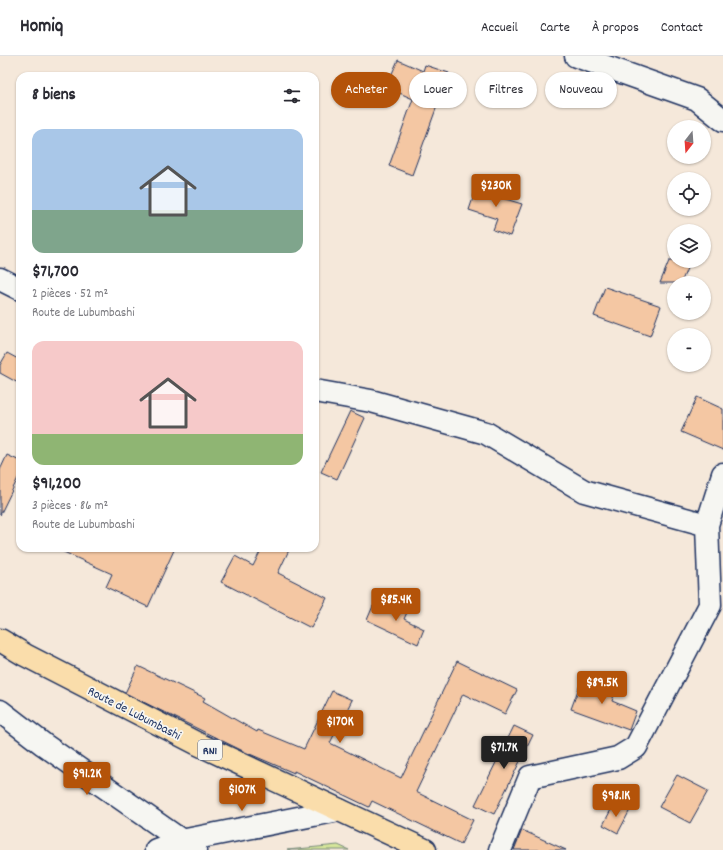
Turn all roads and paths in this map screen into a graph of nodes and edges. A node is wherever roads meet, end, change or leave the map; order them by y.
1 (576, 56) edge
2 (723, 120) edge
3 (0, 279) edge
4 (16, 288) edge
5 (319, 392) edge
6 (723, 474) edge
7 (707, 524) junction
8 (0, 640) edge
9 (0, 711) edge
10 (339, 810) junction
11 (187, 847) edge
12 (156, 850) edge
13 (425, 850) edge
14 (500, 850) edge

1 - 2 street
3 - 4 street
5 - 7 street
6 - 7 street
7 - 14 street
8 - 10 highway, Route de Lubumbashi / RN1
9 - 11 street
10 - 11 street
10 - 13 highway, Route de Lubumbashi / RN1
11 - 12 street

